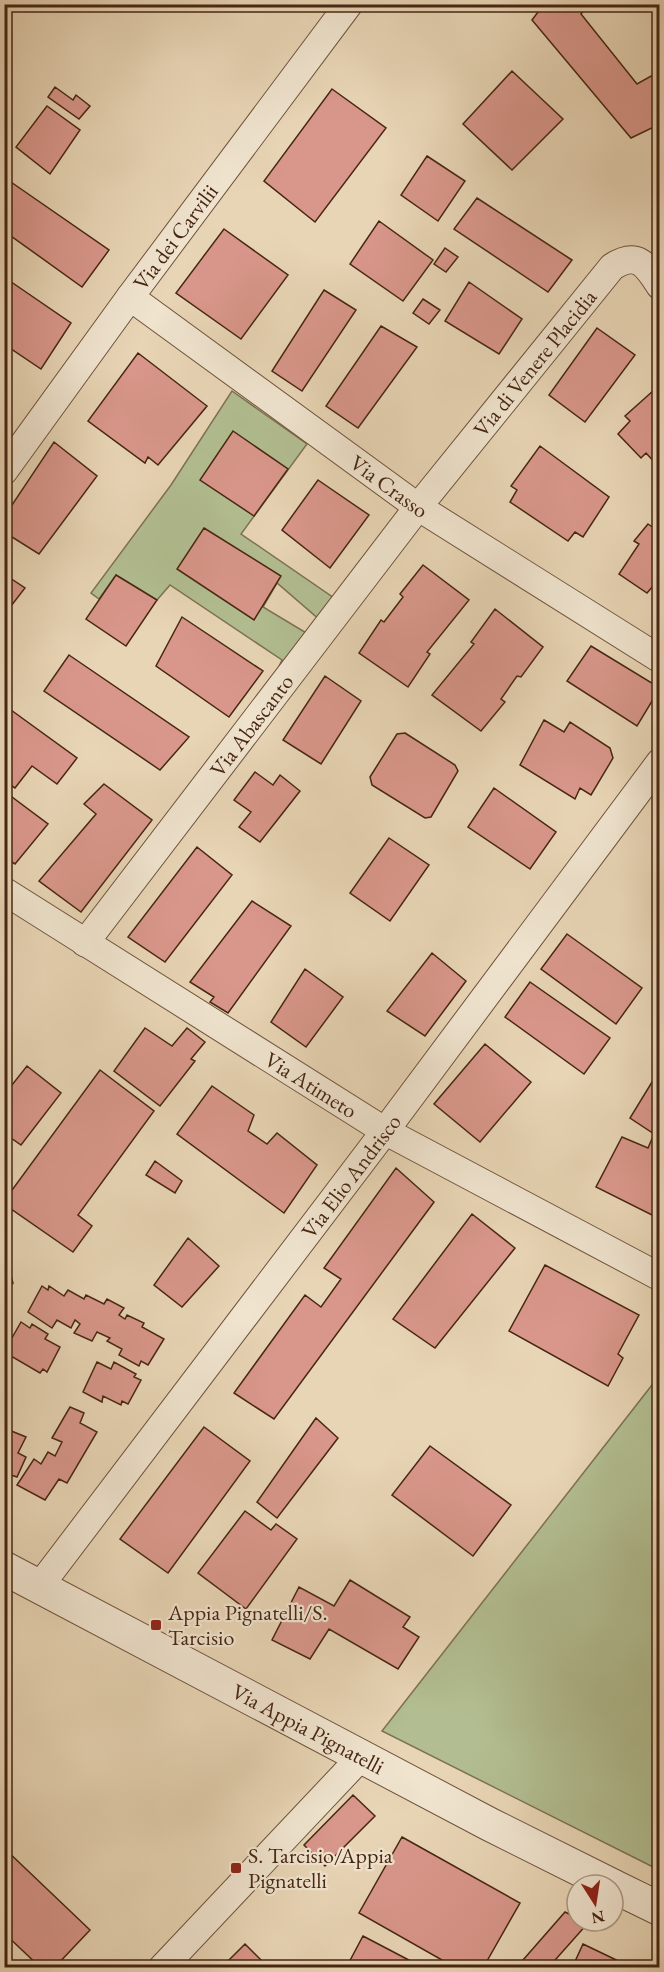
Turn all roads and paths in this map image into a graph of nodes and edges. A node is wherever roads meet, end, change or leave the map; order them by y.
1 (349, 4) edge
2 (660, 286) edge
3 (130, 297) junction
4 (4, 471) edge
5 (418, 507) junction
6 (660, 659) edge
7 (659, 763) edge
8 (4, 891) edge
9 (85, 943) junction
10 (385, 1131) junction
11 (660, 1277) edge
12 (4, 1568) edge
13 (39, 1587) junction
14 (361, 1757) junction
15 (588, 1873) edge
16 (625, 1892) edge
17 (660, 1909) edge
18 (162, 1968) edge

1 - 3 street, Via dei Carvilii
2 - 5 street, Via di Venere Placidia
3 - 4 street, Via dei Carvilii
3 - 5 street, Via Crasso
5 - 6 street, Via Crasso
5 - 9 street, Via Abascanto
7 - 10 street, Via Elio Andrisco
8 - 9 street, Via Atimeto
9 - 10 street, Via Atimeto
10 - 11 street, Via Atimeto
10 - 13 street, Via Elio Andrisco
12 - 13 street, Via Appia Pignatelli
13 - 14 street, Via Appia Pignatelli
14 - 15 street, Via Appia Pignatelli
14 - 18 street
16 - 17 street, Via Appia Pignatelli

